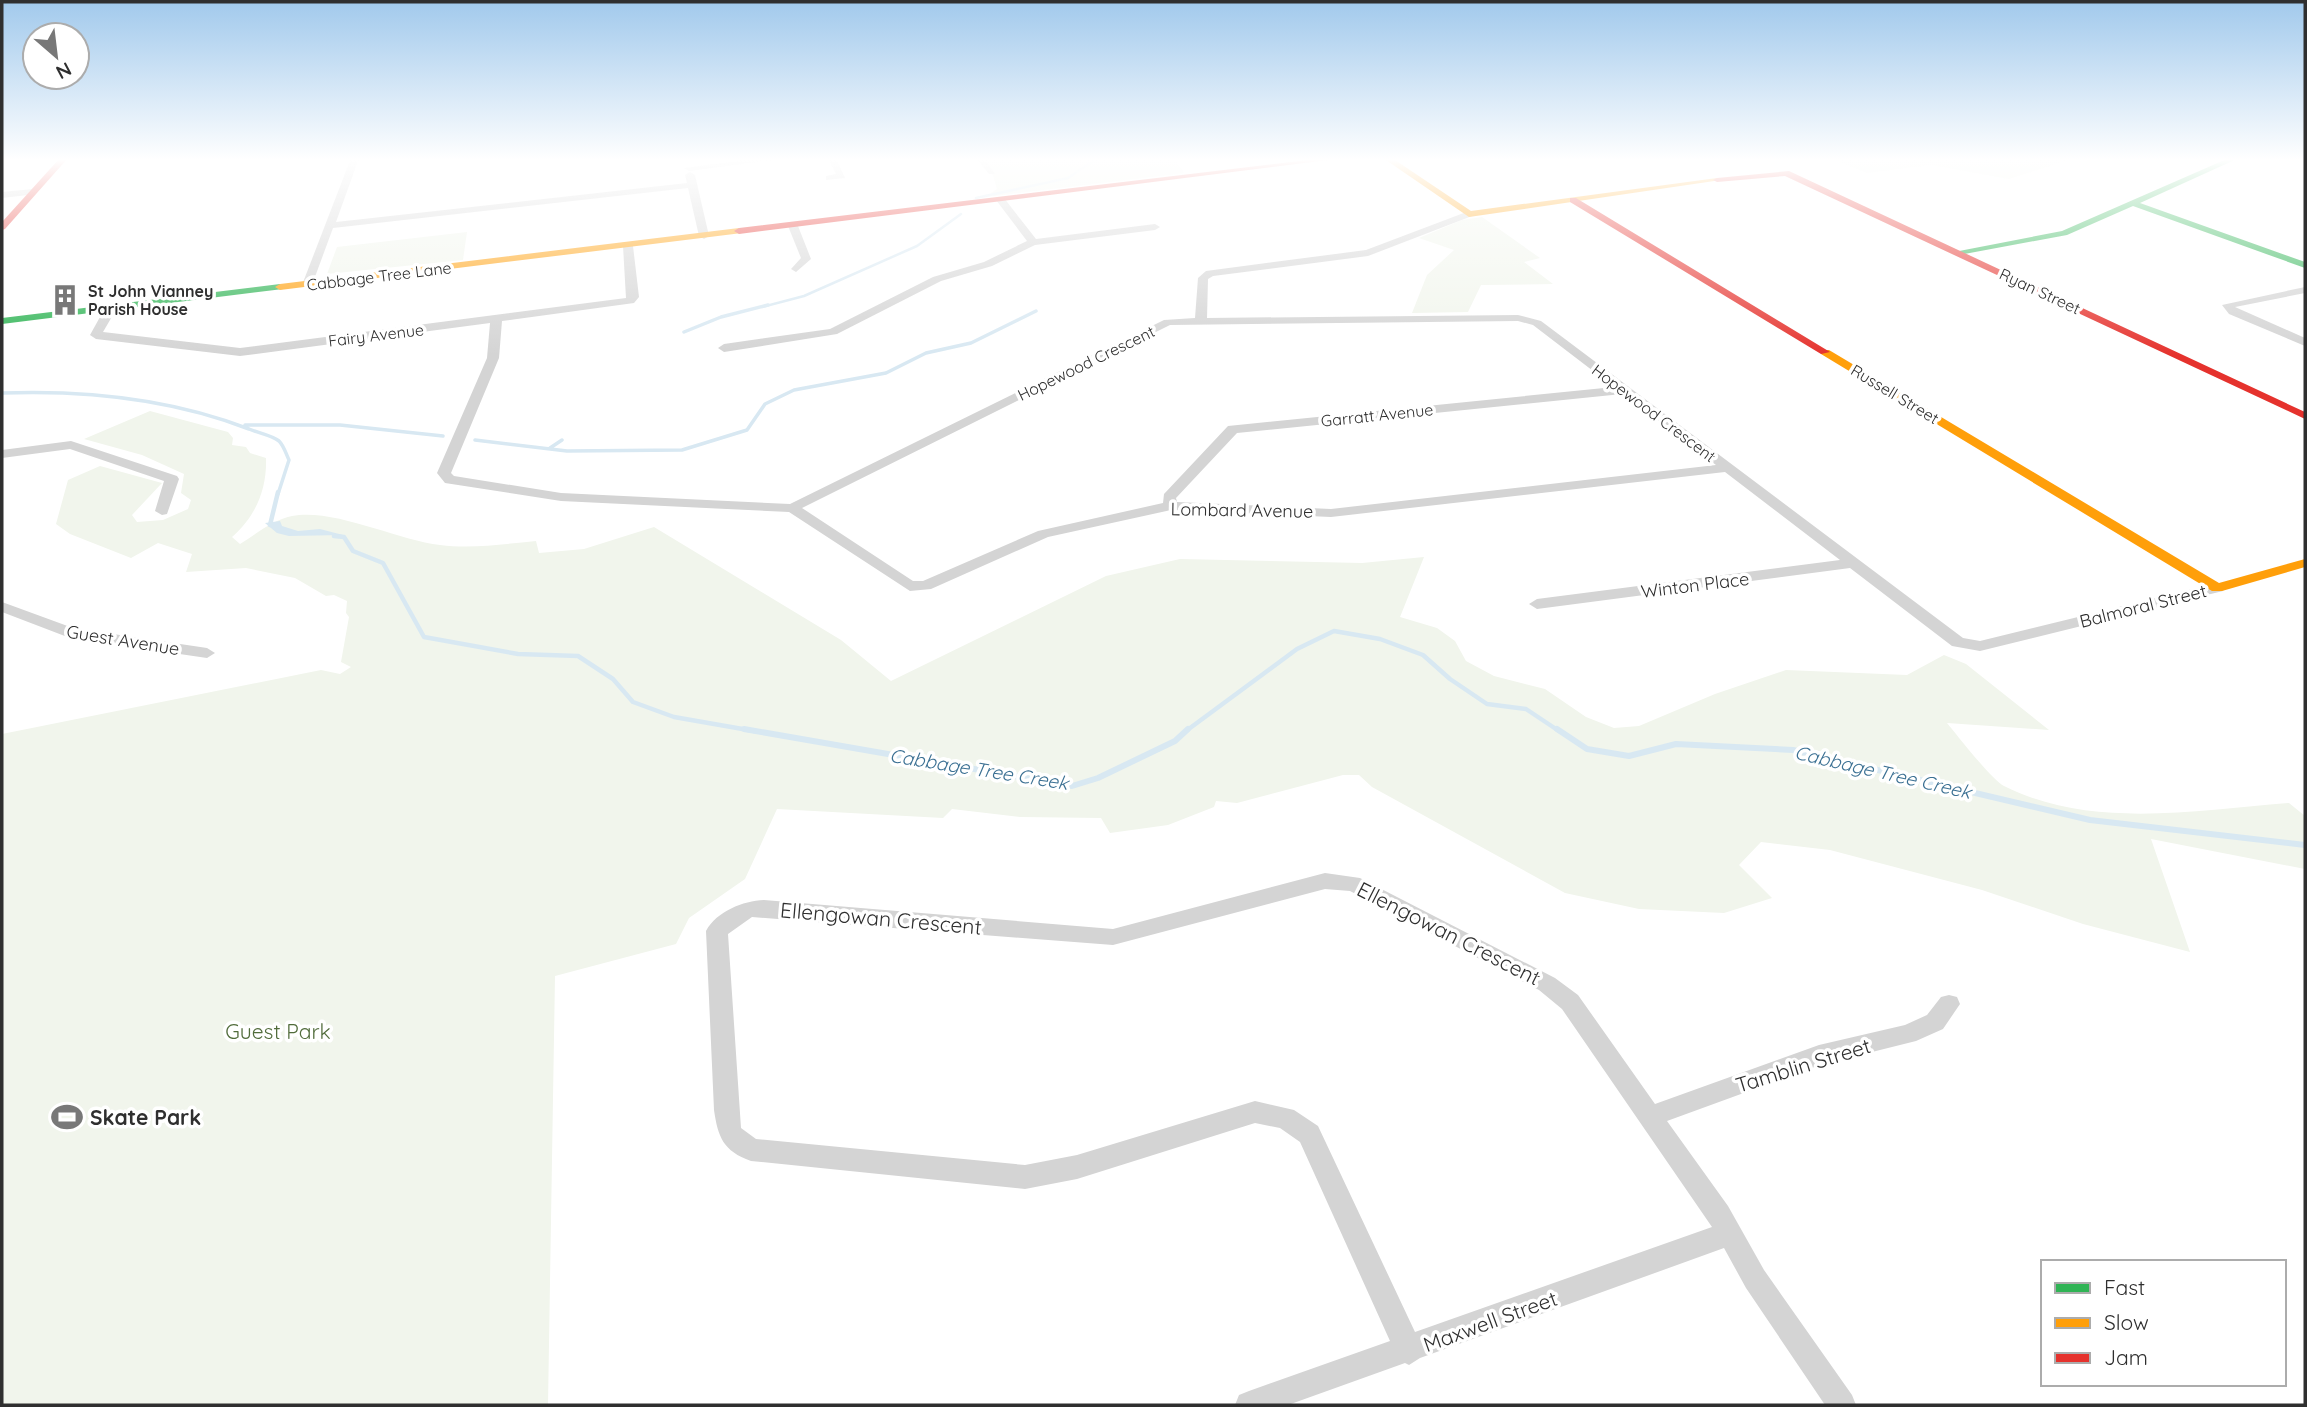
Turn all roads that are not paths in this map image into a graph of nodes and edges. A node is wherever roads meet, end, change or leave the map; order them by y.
1 (350, 224) edge
2 (701, 224) edge
3 (812, 224) edge
4 (1018, 224) edge
5 (1444, 224) edge
6 (1612, 224) edge
7 (1897, 224) edge
8 (2085, 224) edge
9 (2190, 224) edge
10 (329, 226) joint
11 (793, 226) junction
12 (1155, 226) dead end
13 (704, 236) junction
14 (1032, 242) junction
15 (628, 246) junction
16 (1958, 252) junction
17 (2305, 265) edge
18 (796, 269) dead end
19 (307, 285) junction
20 (2305, 290) edge
21 (111, 308) junction
22 (496, 319) junction
23 (1200, 320) junction
24 (2, 321) edge
25 (2305, 342) edge
26 (724, 348) dead end
27 (1622, 390) junction
28 (2301, 411) edge
29 (2, 454) edge
30 (1726, 468) junction
31 (1171, 506) junction
32 (792, 508) junction
33 (162, 511) dead end
34 (1853, 563) junction
35 (2305, 563) edge
36 (2217, 588) junction
37 (1537, 604) dead end
38 (2, 607) edge
39 (1980, 646) joint
40 (207, 653) dead end
41 (1949, 1004) dead end
42 (1649, 1116) junction
43 (1729, 1234) junction
44 (1409, 1351) junction
45 (1249, 1405) edge
46 (1842, 1405) edge

1 - 10 street
2 - 13 street
3 - 11 main road, Cabbage Tree Lane
4 - 14 street
5 - 23 street
6 - 36 main road, Russell Street
7 - 16 main road, Ryan Street
8 - 16 main road
9 - 17 main road
10 - 19 street
11 - 13 main road, Cabbage Tree Lane
11 - 18 street
12 - 14 street
13 - 15 main road, Cabbage Tree Lane
14 - 26 street
15 - 19 main road, Cabbage Tree Lane
15 - 22 street, Fairy Avenue
16 - 28 main road, Ryan Street
19 - 21 main road, Cabbage Tree Lane
20 - 25 street
21 - 22 street, Fairy Avenue
21 - 24 main road, Cabbage Tree Lane
22 - 32 street, Hopewood Crescent
23 - 27 street, Hopewood Crescent
23 - 32 street, Hopewood Crescent
27 - 30 street, Hopewood Crescent
27 - 31 street, Garratt Avenue
29 - 33 street
30 - 31 street, Lombard Avenue
30 - 34 street, Hopewood Crescent
31 - 32 street, Lombard Avenue
34 - 37 street, Winton Place
34 - 39 street, Hopewood Crescent
35 - 36 main road, Balmoral Street
36 - 39 street, Balmoral Street
38 - 40 street, Guest Avenue
41 - 42 street, Tamblin Street
42 - 43 street, Ellengowan Crescent
42 - 44 street, Ellengowan Crescent
43 - 44 street, Maxwell Street
43 - 46 street, Ellengowan Crescent
44 - 45 street, Maxwell Street

